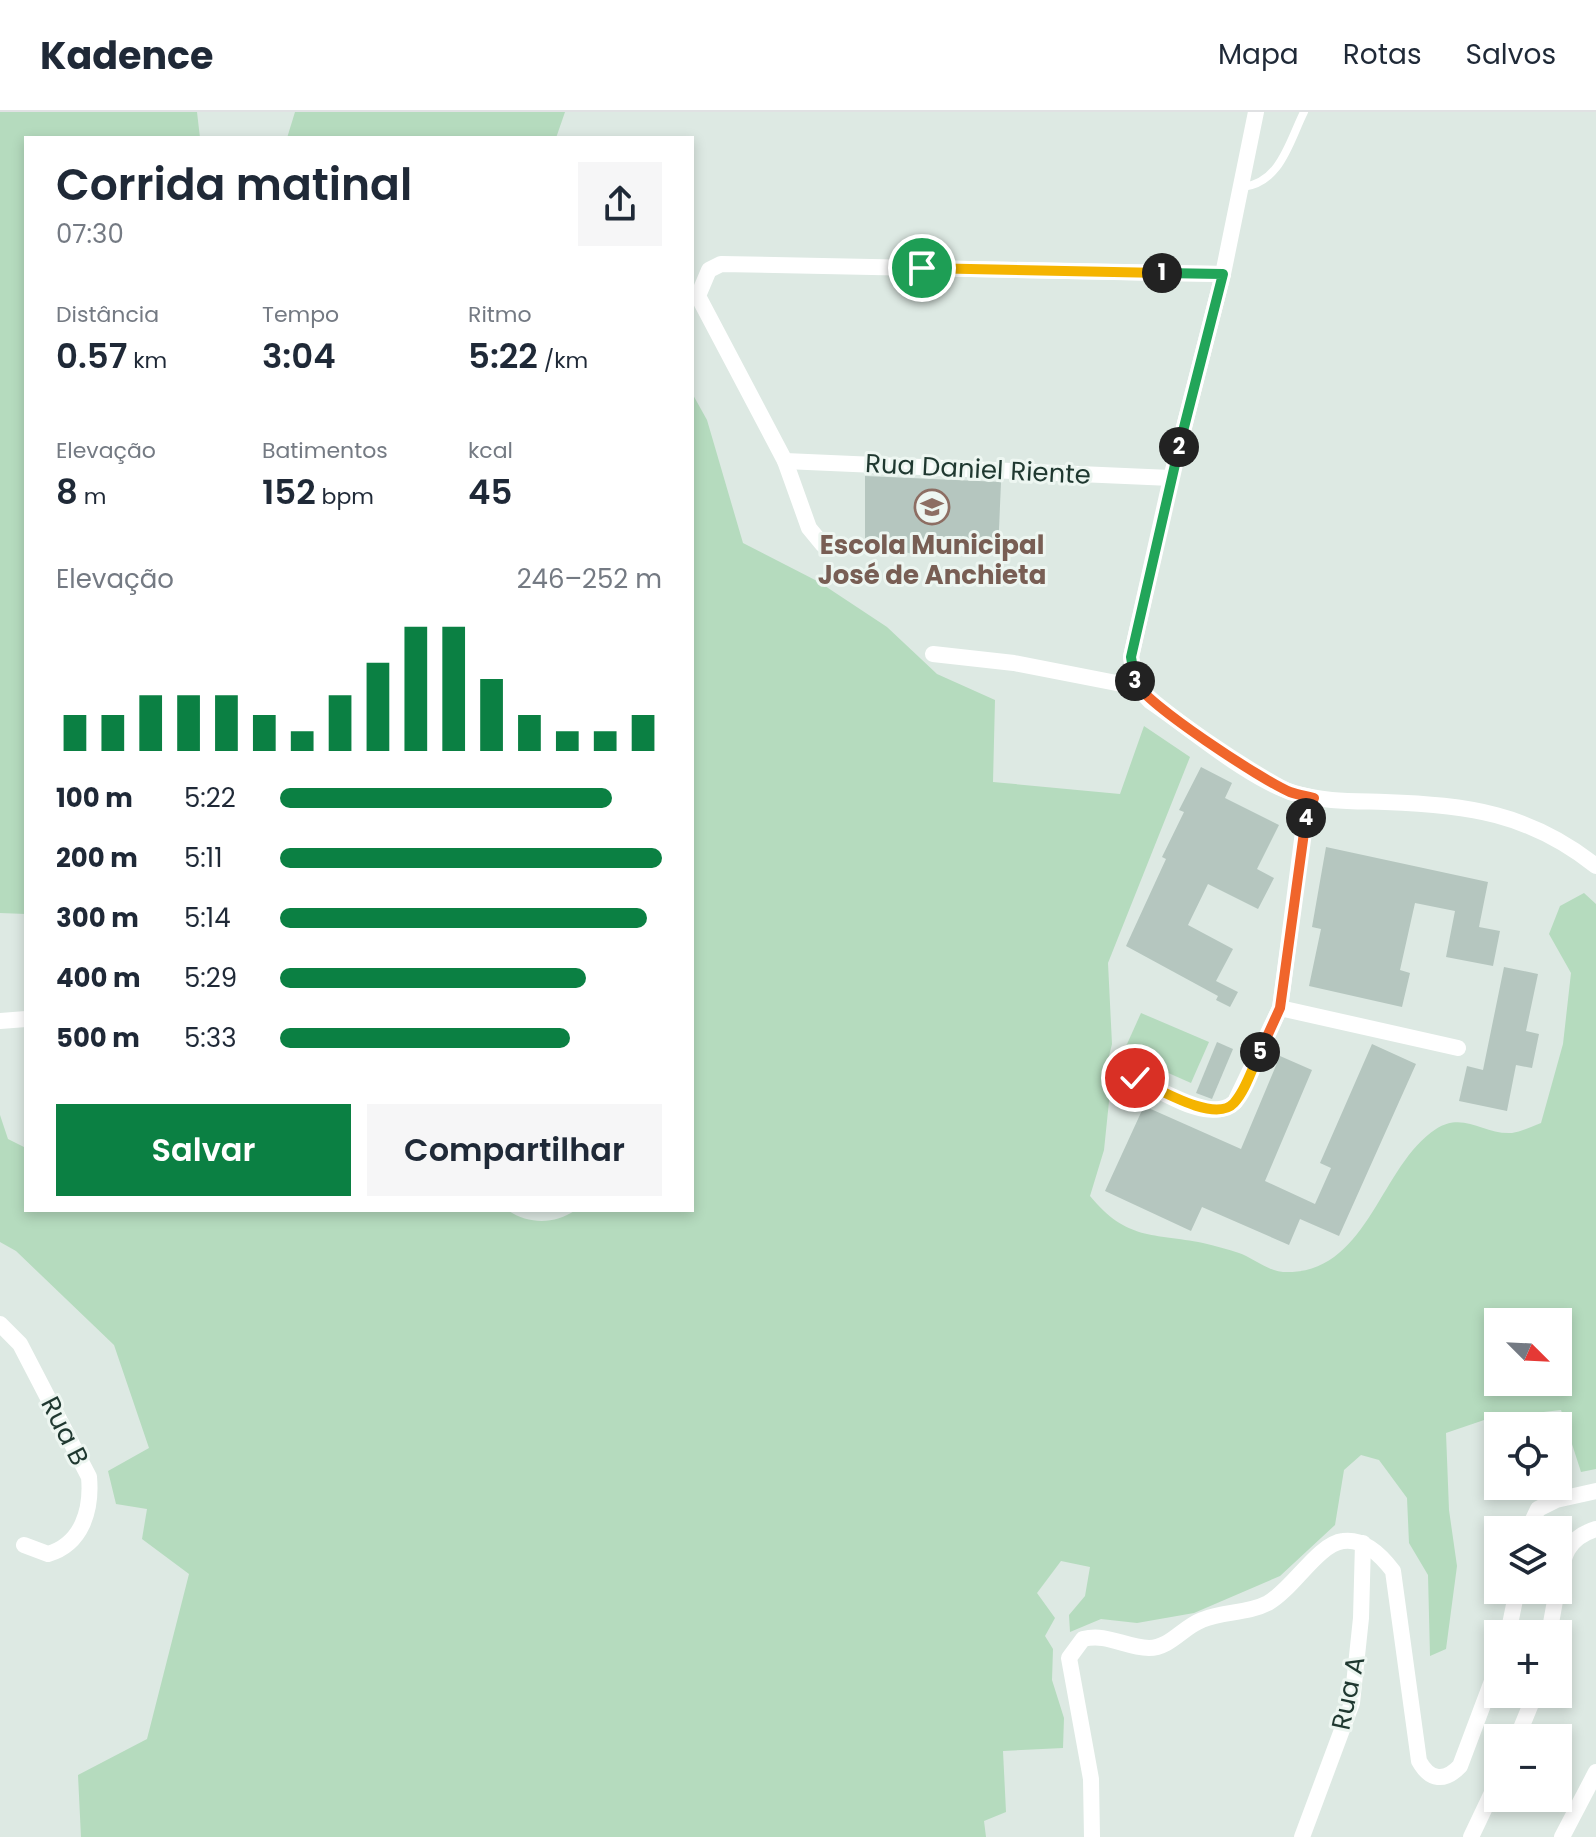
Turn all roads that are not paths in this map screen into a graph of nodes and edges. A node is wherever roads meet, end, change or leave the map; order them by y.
1 (1256, 112) edge
2 (1304, 112) edge
3 (1243, 187) junction
4 (1223, 274) junction
5 (785, 461) junction
6 (1171, 478) junction
7 (823, 545) dead end
8 (933, 654) dead end
9 (1137, 687) junction
10 (1314, 798) junction
11 (1596, 866) edge
12 (1280, 1008) junction
13 (24, 1019) edge
14 (0, 1021) edge
15 (1458, 1048) dead end
16 (1135, 1078) dead end
17 (0, 1324) edge
18 (1596, 1491) edge
19 (1535, 1516) edge
20 (1596, 1529) edge
21 (1572, 1542) edge
22 (1363, 1543) junction
23 (24, 1545) dead end
24 (1484, 1702) edge
25 (1596, 1772) edge
26 (1484, 1810) edge
27 (1092, 1837) edge
28 (1302, 1837) edge
29 (1471, 1837) edge
30 (1562, 1837) edge

1 - 3 street
2 - 3 lane
3 - 4 street
4 - 5 street
4 - 6 street
5 - 6 street, Rua Daniel Riente
5 - 7 street
6 - 9 street
8 - 9 street
9 - 10 street
10 - 11 street
10 - 12 street
12 - 15 street
12 - 16 street
13 - 14 street
17 - 23 street, Rua B
18 - 19 street
20 - 21 street
22 - 24 street
22 - 27 street
22 - 28 street, Rua A
25 - 30 street
26 - 29 street

